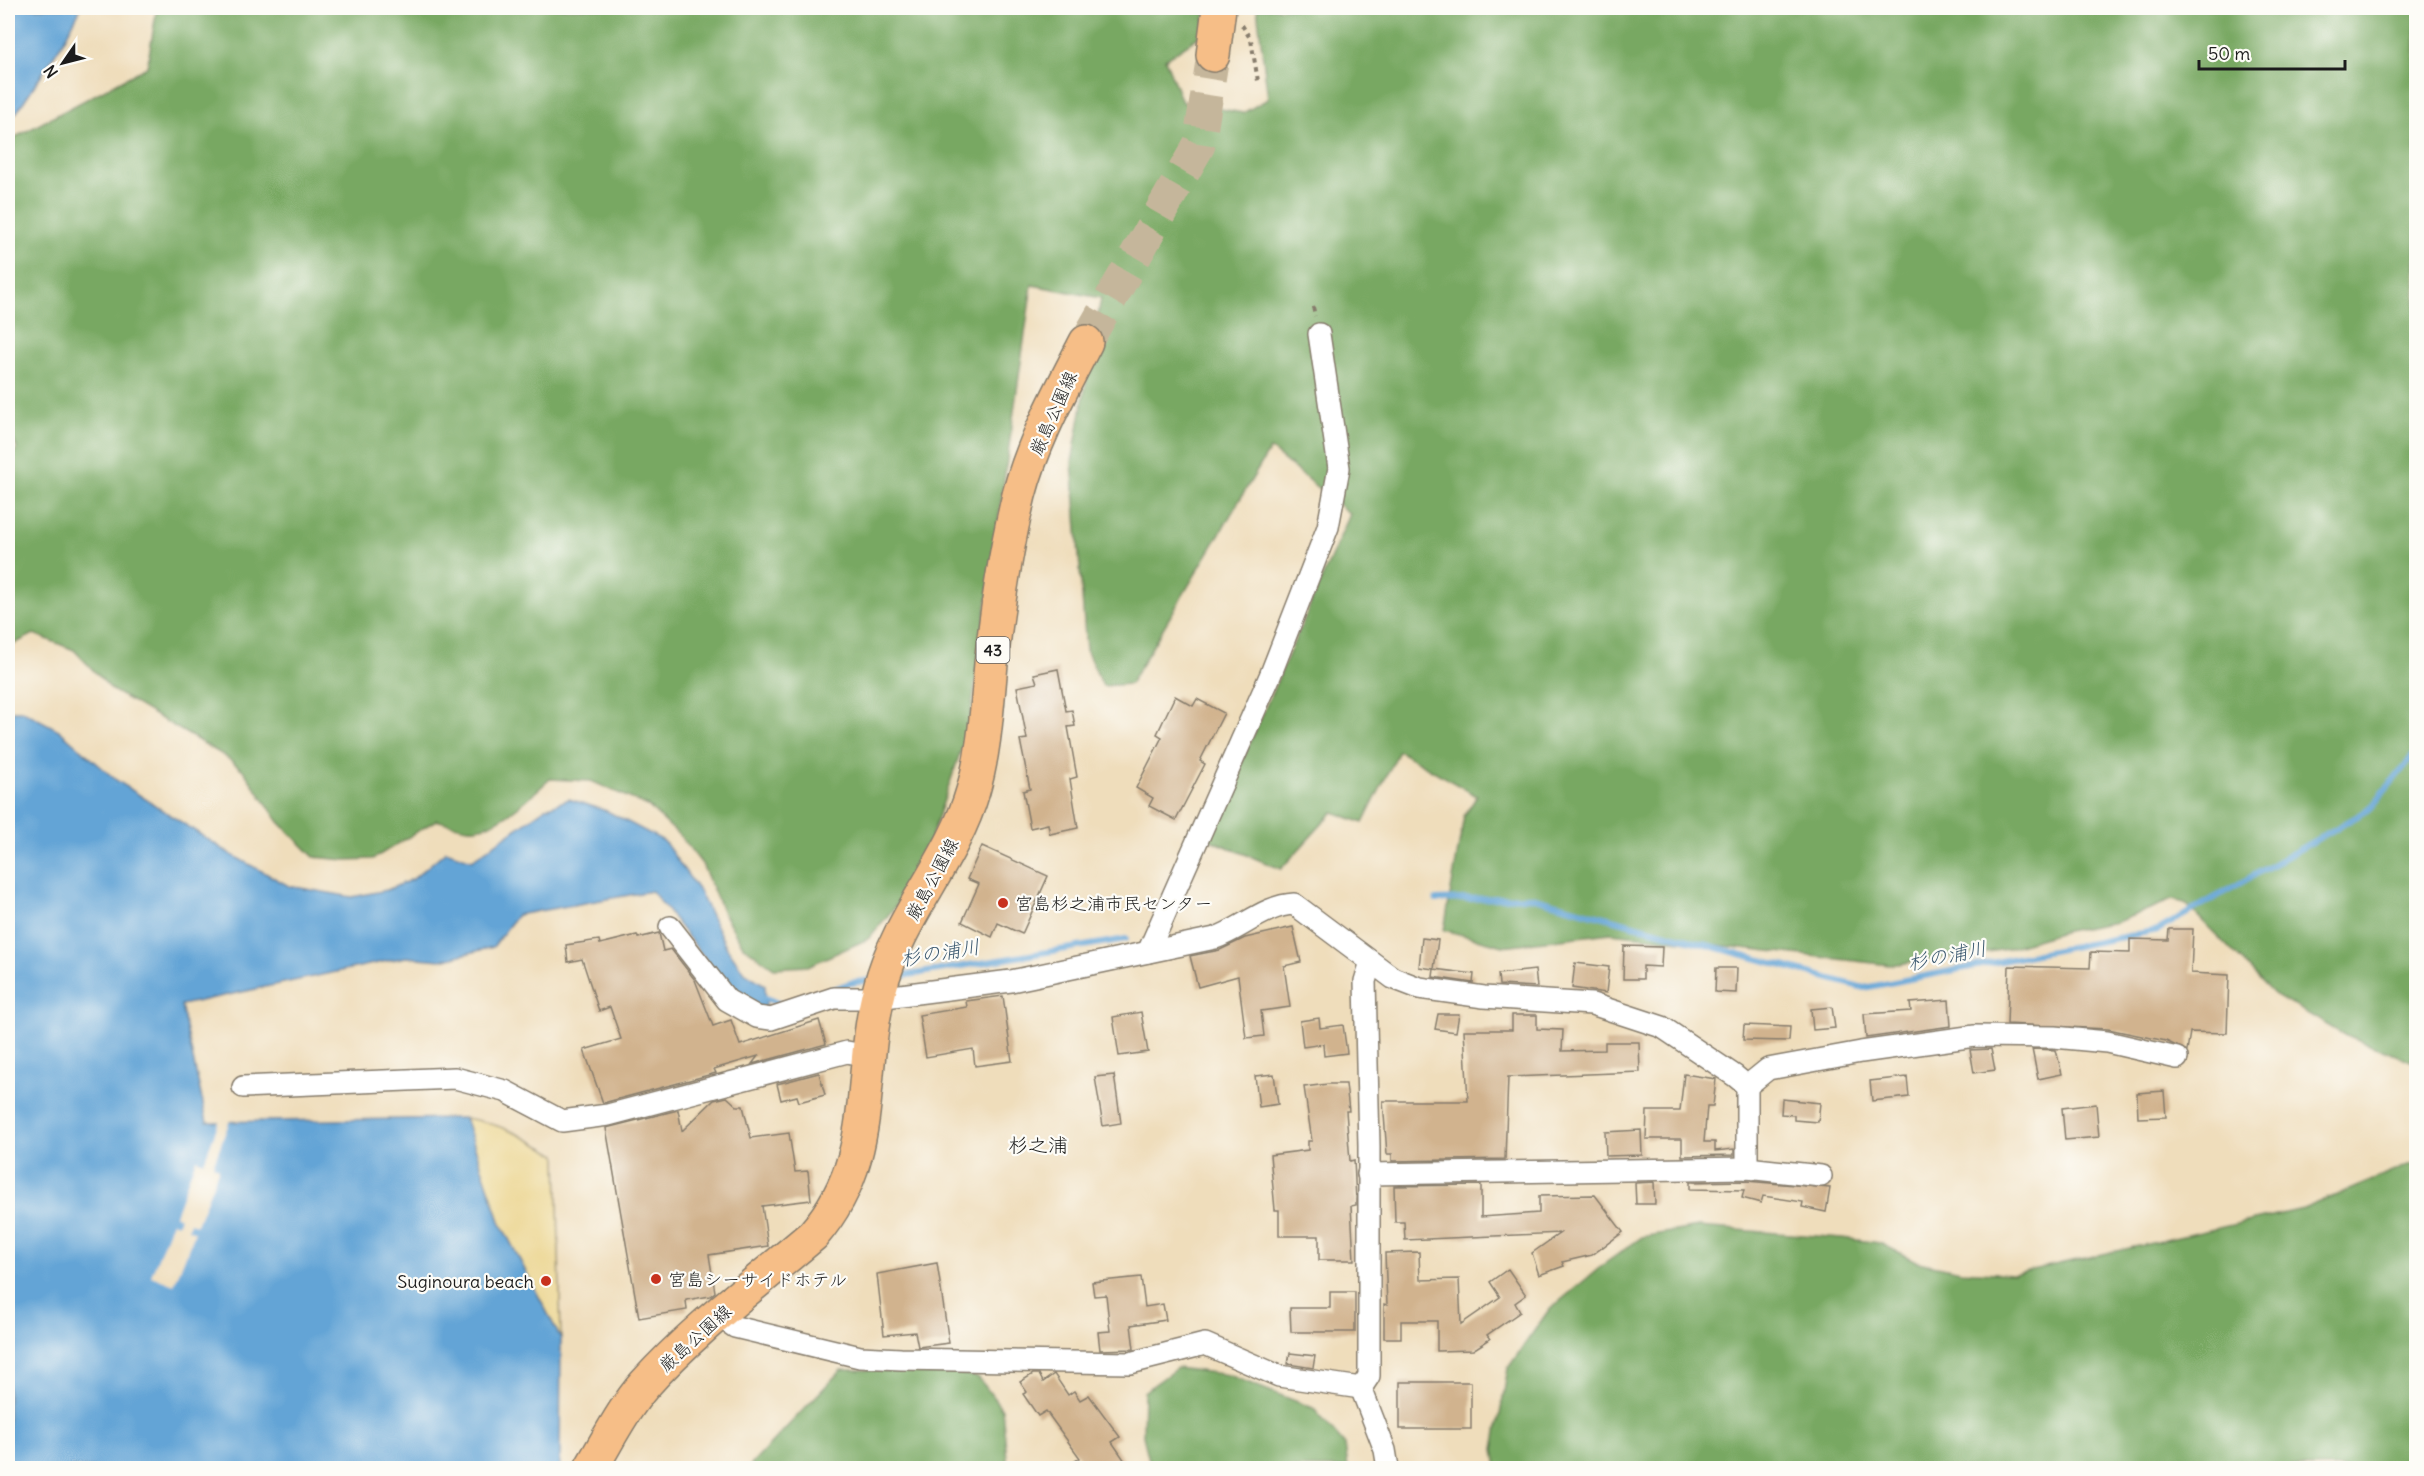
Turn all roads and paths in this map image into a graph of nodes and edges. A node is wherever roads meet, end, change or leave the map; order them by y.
1 (1228, 12) edge
2 (1214, 55) tunnel mouth
3 (1258, 81) dead end
4 (1318, 334) dead end
5 (1086, 342) tunnel mouth
6 (670, 927) dead end
7 (1148, 952) junction
8 (1371, 962) junction
9 (879, 991) junction
10 (868, 1056) junction
11 (2177, 1058) dead end
12 (1747, 1086) junction
13 (243, 1087) dead end
14 (1747, 1168) junction
15 (1368, 1174) junction
16 (1821, 1176) dead end
17 (719, 1316) junction
18 (1361, 1388) junction
19 (591, 1468) edge
20 (1388, 1468) edge

1 - 2 main road
1 - 3 path
4 - 7 street
5 - 9 main road, 厳島公園線 / 43
6 - 9 street
7 - 8 street
7 - 9 street
8 - 12 street
8 - 15 street
9 - 10 main road, 厳島公園線 / 43
10 - 13 street
10 - 17 main road, 厳島公園線 / 43
11 - 12 street
12 - 14 street
14 - 15 street
14 - 16 street
15 - 18 street
17 - 18 street
17 - 19 main road, 厳島公園線 / 43
18 - 20 street

